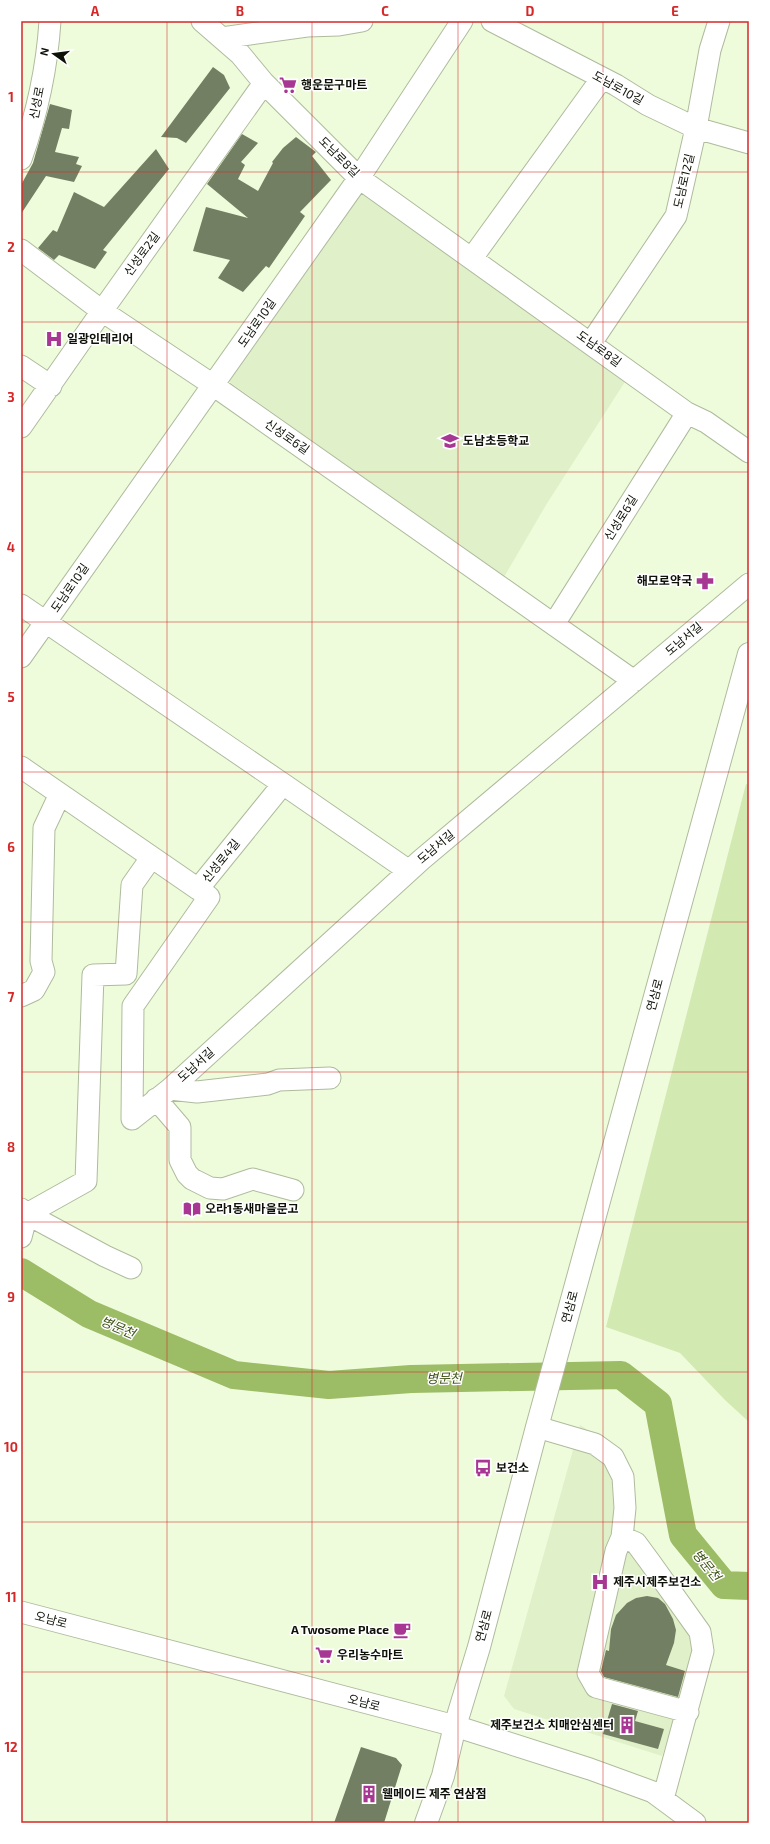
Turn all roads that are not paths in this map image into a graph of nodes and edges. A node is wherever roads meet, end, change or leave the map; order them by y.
1 (50, 21) edge
2 (202, 21) edge
3 (362, 21) edge
4 (462, 21) edge
5 (492, 21) edge
6 (719, 21) edge
7 (222, 38) junction
8 (602, 78) junction
9 (264, 83) junction
10 (696, 128) junction
11 (749, 144) edge
12 (21, 159) edge
13 (359, 178) junction
14 (21, 250) edge
15 (472, 258) junction
16 (102, 311) junction
17 (591, 343) junction
18 (21, 366) edge
19 (213, 385) junction
20 (50, 386) junction
21 (687, 413) junction
22 (21, 427) edge
23 (749, 452) edge
24 (749, 584) edge
25 (21, 605) edge
26 (46, 622) junction
27 (554, 624) junction
28 (749, 654) edge
29 (21, 657) edge
30 (634, 681) junction
31 (21, 767) edge
32 (283, 784) junction
33 (60, 794) junction
34 (151, 858) junction
35 (409, 871) junction
36 (198, 889) junction
37 (21, 996) edge
38 (330, 1078) dead end
39 (163, 1094) junction
40 (293, 1190) dead end
41 (24, 1211) edge
42 (21, 1237) edge
43 (132, 1268) dead end
44 (537, 1427) junction
45 (622, 1538) junction
46 (21, 1612) edge
47 (688, 1712) junction
48 (455, 1726) junction
49 (663, 1799) junction
50 (426, 1823) edge
51 (696, 1823) edge

1 - 12 street, 신성로
2 - 7 street, 도남로8길
3 - 7 street
4 - 13 street, 도남로10길
5 - 8 street, 도남로10길
6 - 10 street, 도남로12길
7 - 9 street, 도남로8길
8 - 10 street, 도남로10길
8 - 15 street
9 - 13 street, 도남로8길
9 - 16 street, 신성로2길
10 - 11 street, 도남로10길
10 - 17 street, 도남로12길
13 - 15 street, 도남로8길
13 - 19 street, 도남로10길
14 - 16 street, 신성로6길
15 - 17 street, 도남로8길
16 - 19 street, 신성로6길
16 - 20 street, 신성로2길
17 - 21 street, 도남로8길
18 - 20 street
19 - 26 street, 도남로10길
19 - 27 street, 신성로6길
20 - 22 street, 신성로2길
21 - 23 street, 도남로8길
21 - 27 street, 신성로6길
24 - 30 street, 도남서길
25 - 26 street, 도남로10길
26 - 29 street, 도남로10길
26 - 32 street, 도남로10길
27 - 30 street, 신성로6길
28 - 44 main road, 연삼로
30 - 35 street, 도남서길
31 - 33 street, 신성로4길
32 - 35 street
32 - 36 street, 신성로4길
33 - 34 street, 신성로4길
33 - 37 street
34 - 36 street, 신성로4길
34 - 41 street
35 - 39 street, 도남서길
36 - 39 street, 도남서길
38 - 39 street
39 - 40 street
41 - 42 street
41 - 43 street
44 - 45 street
44 - 48 main road, 연삼로
45 - 47 street
45 - 47 street
46 - 48 street, 오남로
47 - 49 street
48 - 49 street, 오남로
48 - 50 main road, 연삼로
49 - 51 street, 오남로

